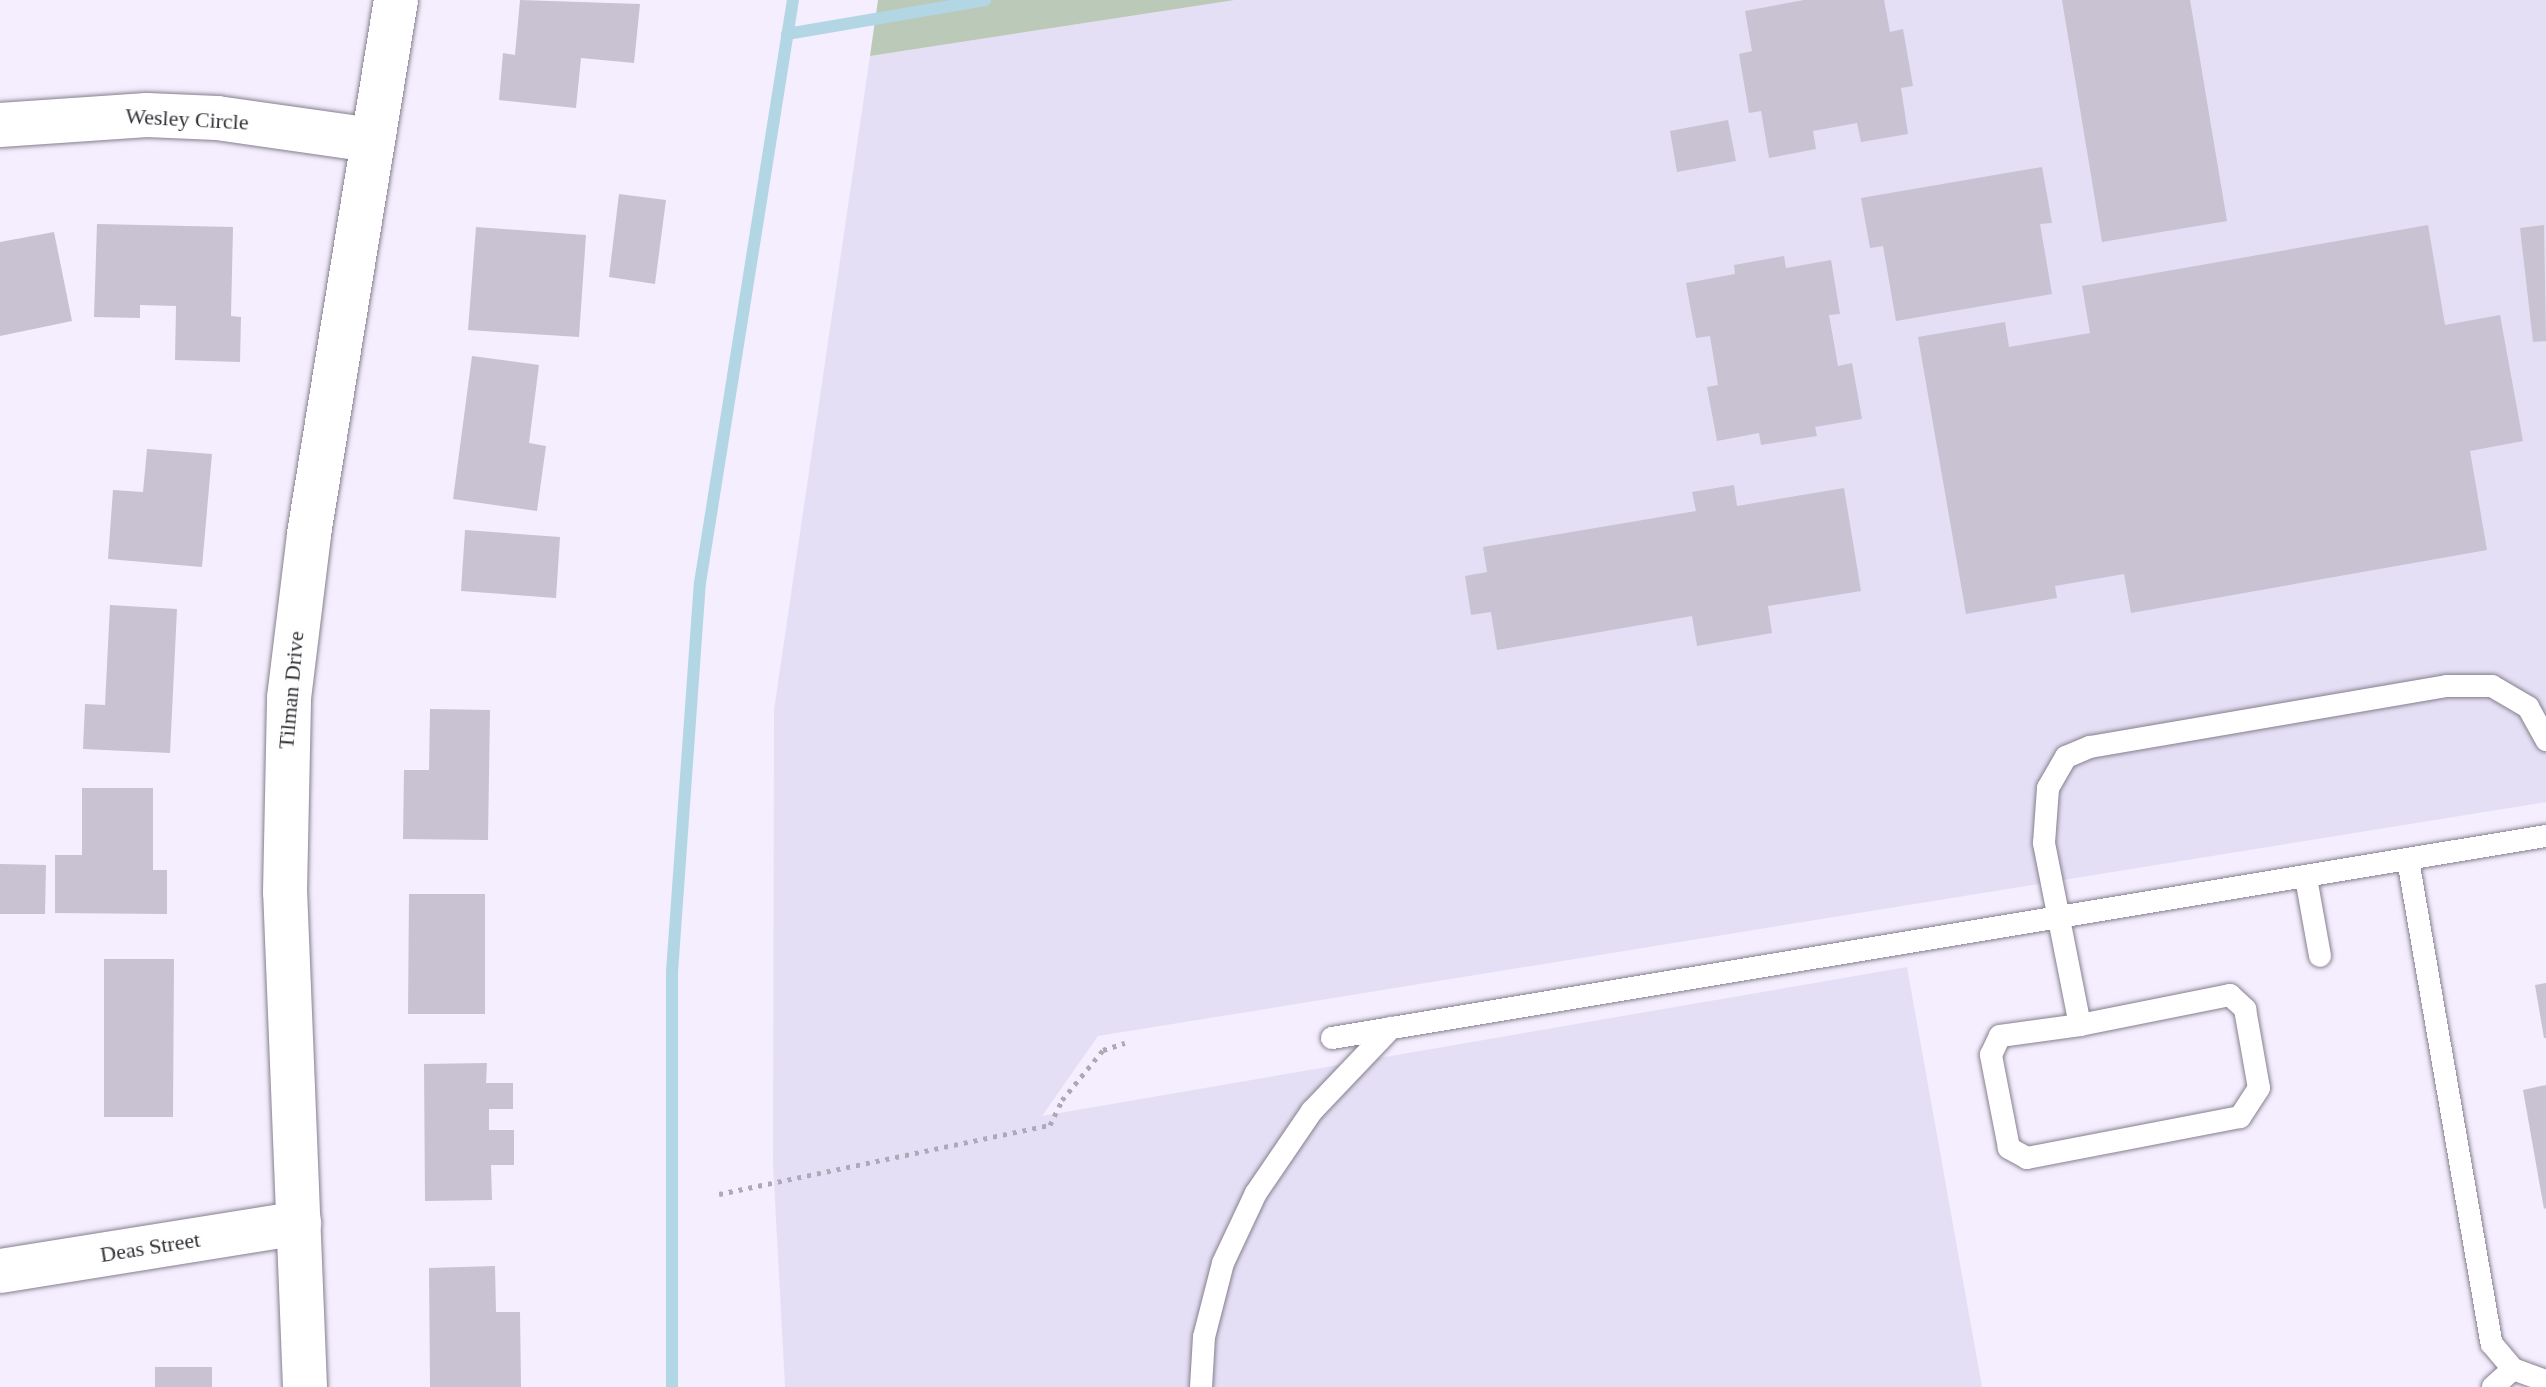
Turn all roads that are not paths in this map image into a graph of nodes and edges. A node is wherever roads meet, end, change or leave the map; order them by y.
1 (396, 0) edge
2 (0, 125) edge
3 (372, 140) junction
4 (2546, 740) edge
5 (2546, 836) edge
6 (2408, 860) junction
7 (2306, 878) junction
8 (2059, 920) junction
9 (2320, 956) dead end
10 (2080, 1025) junction
11 (1391, 1028) junction
12 (1332, 1038) dead end
13 (299, 1223) junction
14 (0, 1271) edge
15 (2513, 1369) junction
16 (2546, 1381) edge
17 (305, 1387) edge
18 (1201, 1387) edge
19 (2493, 1387) edge

1 - 3 street, Tilman Drive
2 - 3 street, Wesley Circle
3 - 13 street, Tilman Drive
4 - 8 lane
5 - 6 lane
6 - 7 lane
6 - 15 lane
7 - 8 lane
7 - 9 lane
8 - 10 lane
8 - 11 lane
10 - 10 lane
11 - 12 lane
11 - 18 lane
13 - 14 street, Deas Street
13 - 17 street, Tilman Drive
15 - 16 lane
15 - 19 lane

